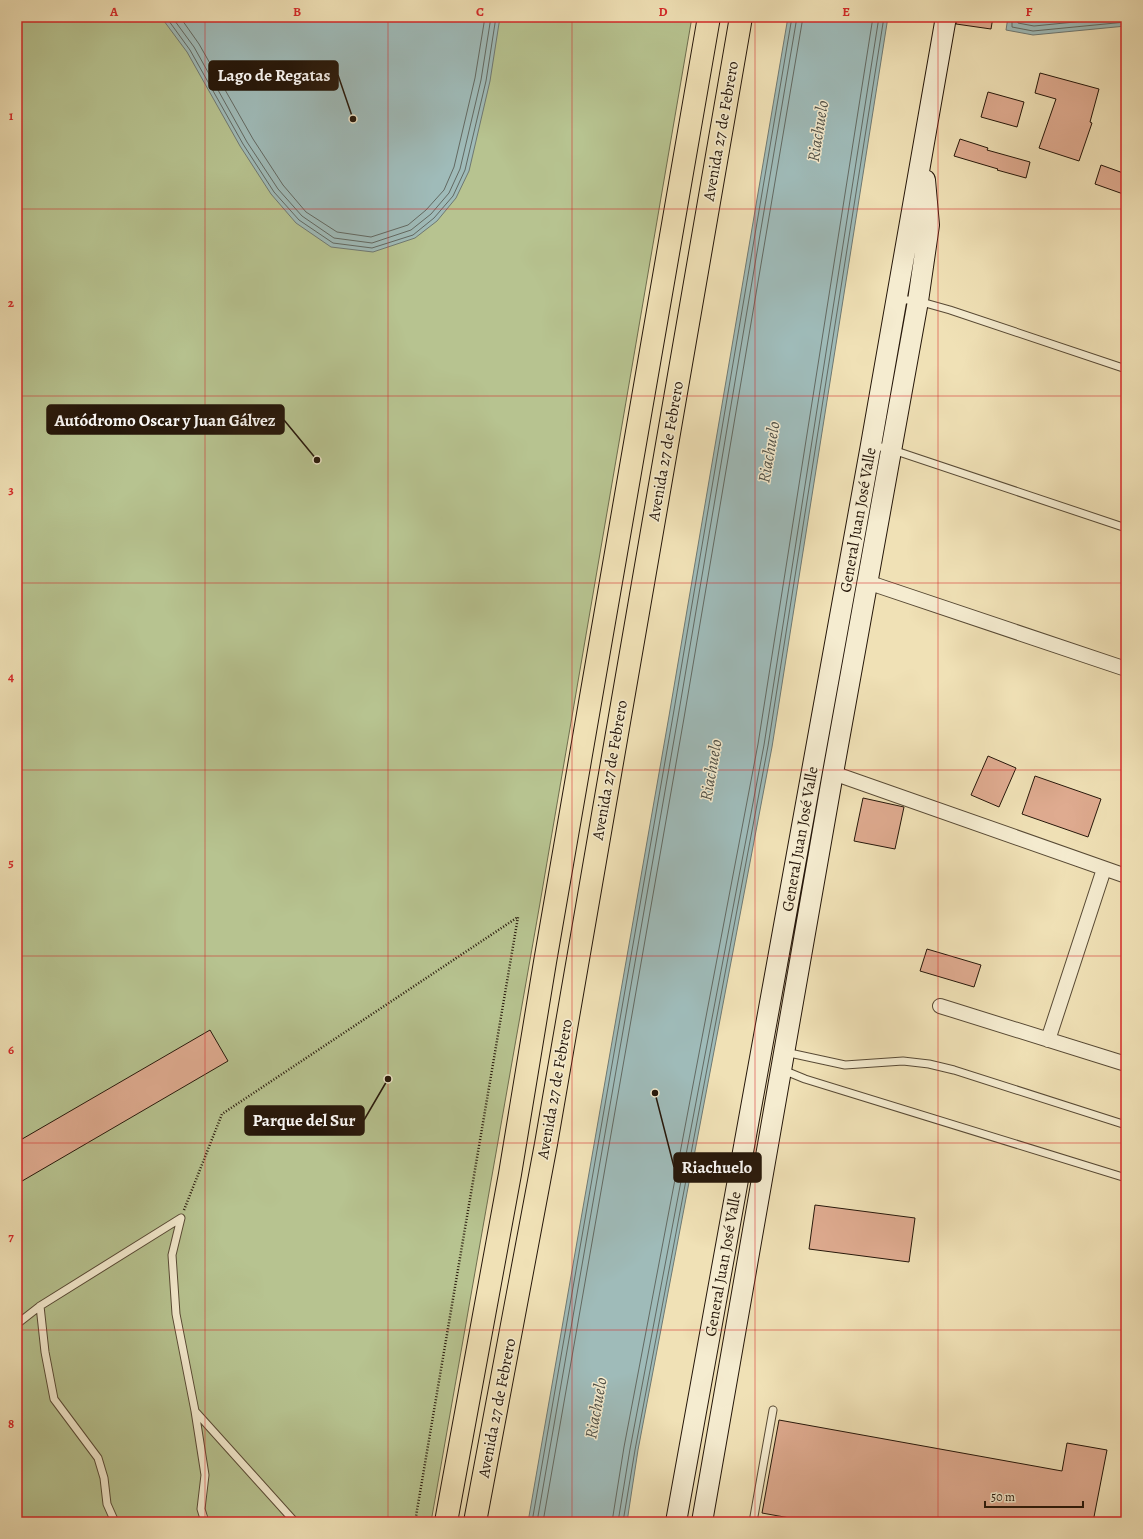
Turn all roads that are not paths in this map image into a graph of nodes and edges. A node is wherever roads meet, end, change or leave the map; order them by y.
1 (710, 17) edge
2 (741, 17) edge
3 (946, 17) edge
4 (922, 155) junction
5 (897, 298) junction
6 (918, 301) junction
7 (1126, 369) edge
8 (871, 445) junction
9 (890, 449) junction
10 (1126, 528) edge
11 (867, 582) junction
12 (1126, 669) edge
13 (833, 773) junction
14 (1104, 869) junction
15 (1126, 876) edge
16 (940, 1006) dead end
17 (1048, 1040) junction
18 (783, 1061) junction
19 (1126, 1064) edge
20 (1126, 1125) edge
21 (1126, 1178) edge
22 (40, 1306) junction
23 (17, 1324) edge
24 (773, 1410) dead end
25 (195, 1411) junction
26 (115, 1522) edge
27 (205, 1522) edge
28 (295, 1522) edge
29 (446, 1522) edge
30 (475, 1522) edge
31 (676, 1522) edge
32 (702, 1522) edge
33 (753, 1522) edge

1 - 29 main road, Avenida 27 de Febrero
2 - 30 main road, Avenida 27 de Febrero
3 - 4 main road, General Juan José Valle
4 - 5 main road, General Juan José Valle
4 - 6 main road, General Juan José Valle
5 - 6 lane
5 - 8 main road, General Juan José Valle
6 - 7 lane
6 - 9 main road, General Juan José Valle
8 - 9 lane
8 - 31 main road, General Juan José Valle
9 - 10 lane
9 - 11 main road, General Juan José Valle
11 - 12 street
11 - 13 main road, General Juan José Valle
13 - 14 street
13 - 18 main road, General Juan José Valle
14 - 15 street
14 - 17 street
16 - 17 street
17 - 19 street
18 - 20 lane
18 - 21 lane
18 - 32 main road, General Juan José Valle
22 - 23 lane
22 - 25 lane
22 - 26 lane
24 - 33 lane
25 - 27 lane
25 - 28 lane

